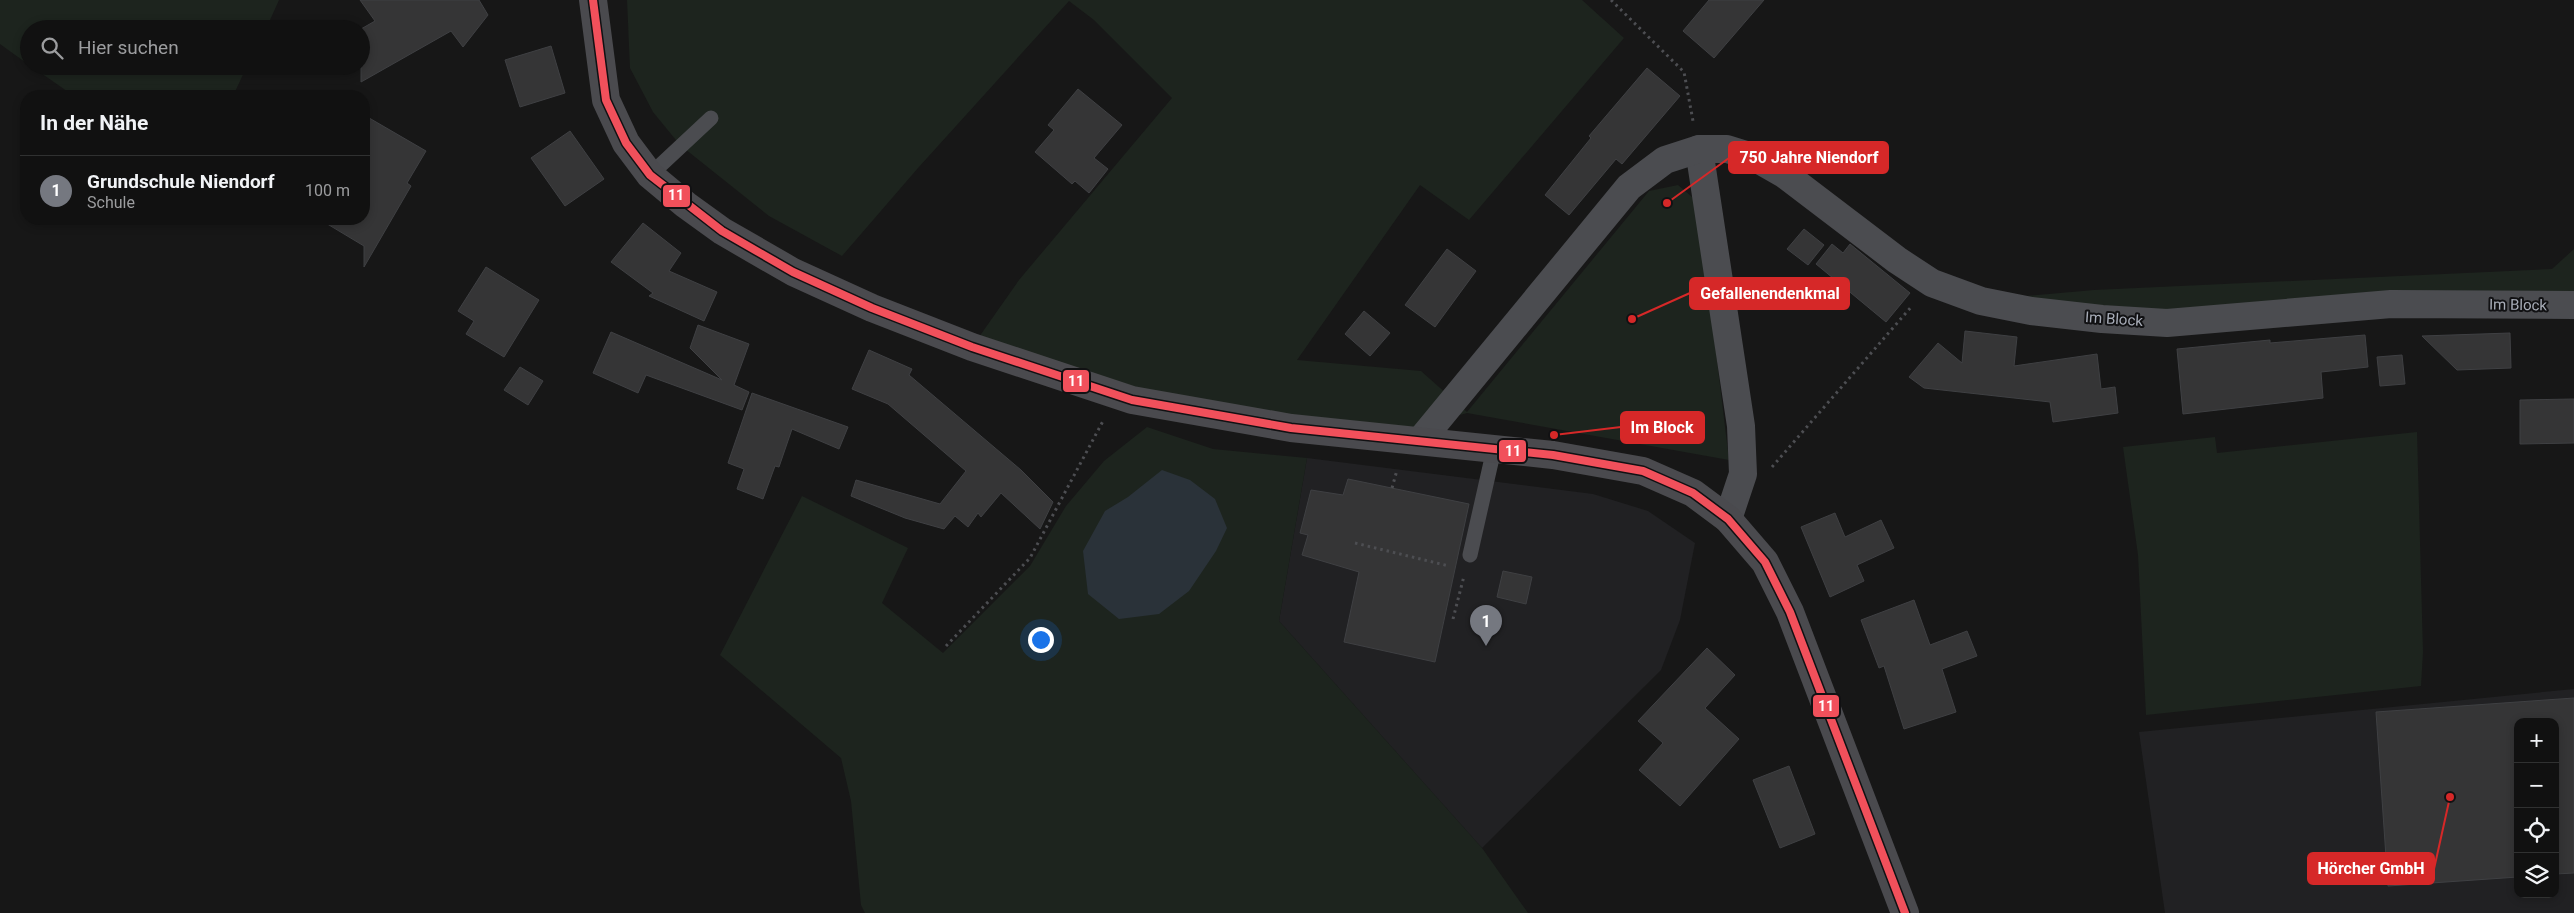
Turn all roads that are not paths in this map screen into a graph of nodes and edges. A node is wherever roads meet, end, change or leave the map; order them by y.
1 (593, 0) edge
2 (711, 118) dead end
3 (1699, 149) junction
4 (650, 175) junction
5 (2574, 305) edge
6 (1420, 442) junction
7 (1494, 449) junction
8 (1728, 519) junction
9 (1470, 555) road end
10 (1905, 913) edge

1 - 4 main road
2 - 4 lane
3 - 5 street, Im Block
3 - 6 street, Im Block
3 - 8 street
4 - 6 main road
6 - 7 main road
7 - 8 main road
7 - 9 lane
8 - 10 main road

